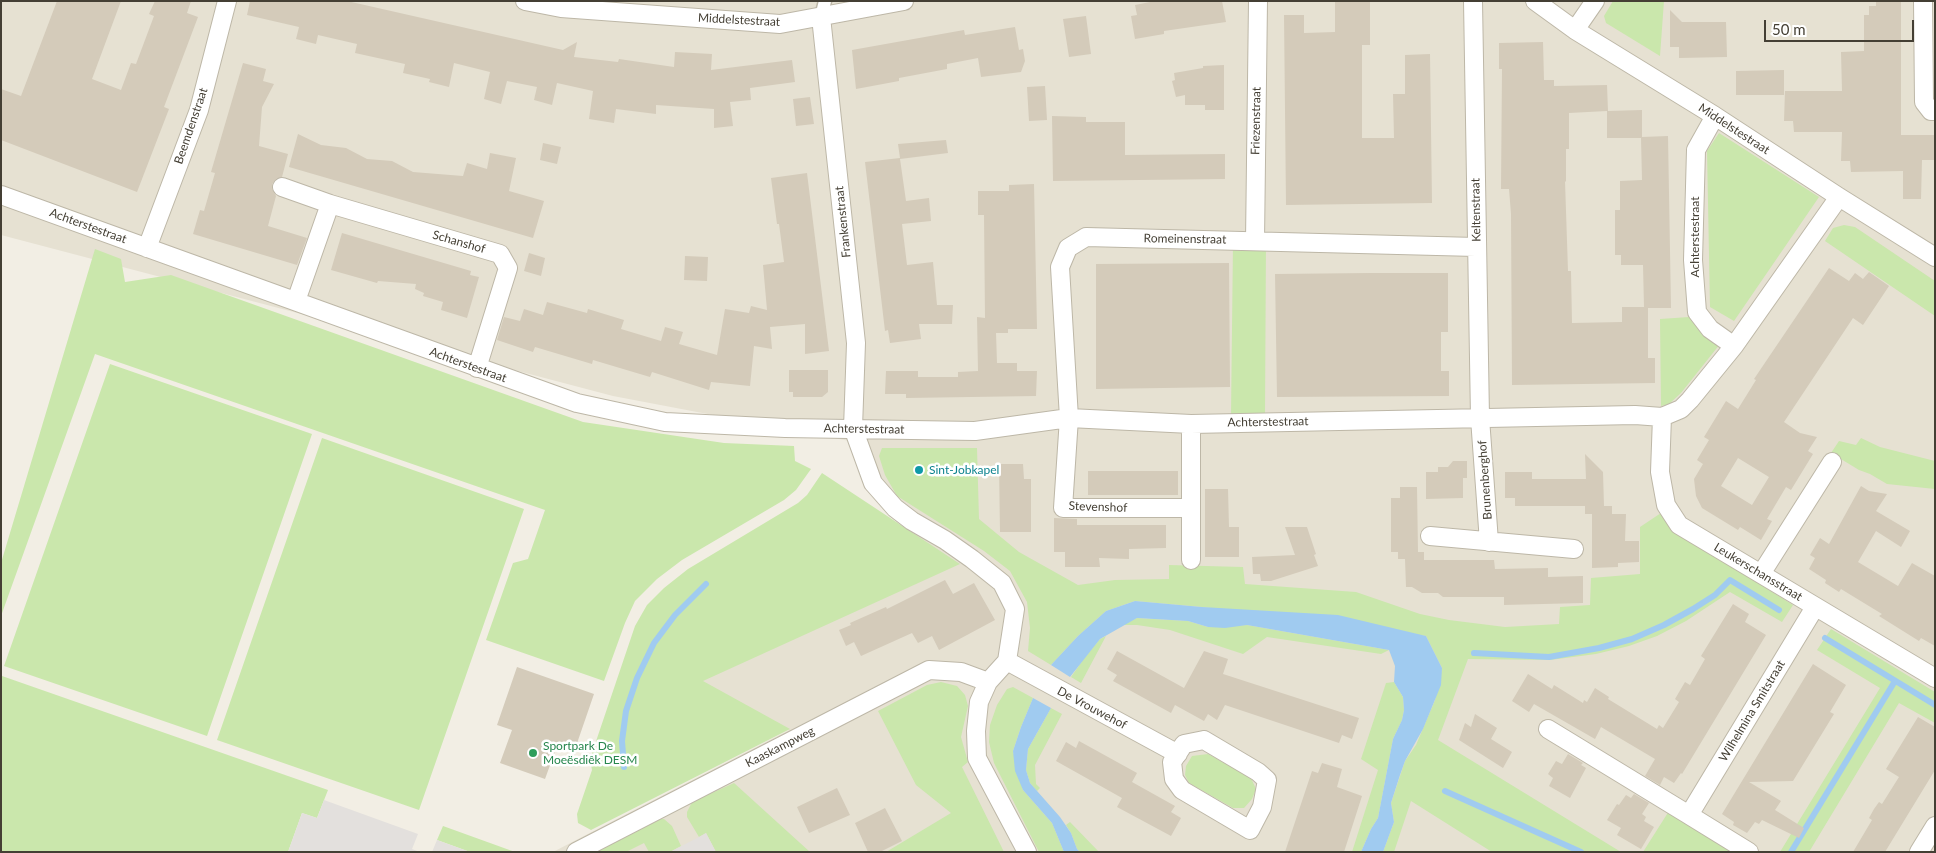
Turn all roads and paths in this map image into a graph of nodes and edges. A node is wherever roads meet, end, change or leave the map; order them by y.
1 (227, 1) edge
2 (525, 1) edge
3 (904, 1) edge
4 (1258, 1) edge
5 (1473, 1) edge
6 (1534, 1) edge
7 (1595, 1) edge
8 (1923, 1) edge
9 (604, 6) edge
10 (823, 9) edge
11 (1575, 30) junction
12 (1935, 111) edge
13 (1715, 116) junction
14 (282, 187) dead end
15 (1, 194) edge
16 (1839, 198) junction
17 (330, 204) junction
18 (1255, 241) junction
19 (1476, 247) junction
20 (146, 248) junction
21 (1935, 257) edge
22 (296, 301) junction
23 (1734, 346) junction
24 (477, 368) junction
25 (1662, 417) junction
26 (1069, 418) junction
27 (1480, 418) junction
28 (1191, 424) junction
29 (854, 428) junction
30 (1832, 462) dead end
31 (1190, 508) junction
32 (1430, 536) dead end
33 (1489, 542) junction
34 (1574, 549) dead end
35 (1191, 560) dead end
36 (1761, 574) junction
37 (1815, 607) junction
38 (1007, 661) junction
39 (1935, 678) edge
40 (988, 682) junction
41 (1548, 729) dead end
42 (1178, 754) junction
43 (1689, 815) junction
44 (1935, 826) edge
45 (576, 852) edge
46 (1027, 852) edge
47 (1749, 852) edge
48 (1919, 852) edge

1 - 20 street, Beemdenstraat
2 - 9 street, Middelstestraat
3 - 10 street, Middelstestraat
4 - 18 street, Friezenstraat
5 - 19 street, Keltenstraat
6 - 11 street, Middelstestraat
7 - 11 street
8 - 12 street
9 - 10 street, Middelstestraat
10 - 29 street, Frankenstraat
11 - 13 street, Middelstestraat
13 - 16 street, Middelstestraat
13 - 23 street, Achterstestraat
14 - 17 street, Schanshof
15 - 20 street, Achterstestraat
16 - 21 street, Middelstestraat
16 - 23 street
17 - 22 street
17 - 24 street, Schanshof
18 - 19 street, Romeinenstraat
18 - 26 street, Romeinenstraat
19 - 27 street, Keltenstraat
20 - 22 street, Achterstestraat
22 - 24 street, Achterstestraat
23 - 25 street
24 - 29 street, Achterstestraat
25 - 27 street, Achterstestraat
25 - 36 street, Leukerschansstraat
26 - 28 street, Achterstestraat
26 - 29 street, Achterstestraat
26 - 31 street, Stevenshof
27 - 28 street, Achterstestraat
27 - 33 street, Brunenberghof
28 - 31 street
29 - 38 street
30 - 36 street
31 - 35 street
32 - 33 street
33 - 34 street
36 - 37 street, Leukerschansstraat
37 - 39 street, Leukerschansstraat
37 - 43 street, Wilhelmina Smitstraat
38 - 40 street
38 - 42 street, De Vrouwehof
40 - 45 street, Kaaskampweg
40 - 46 street
41 - 43 street
42 - 42 street
43 - 47 street
44 - 48 street

